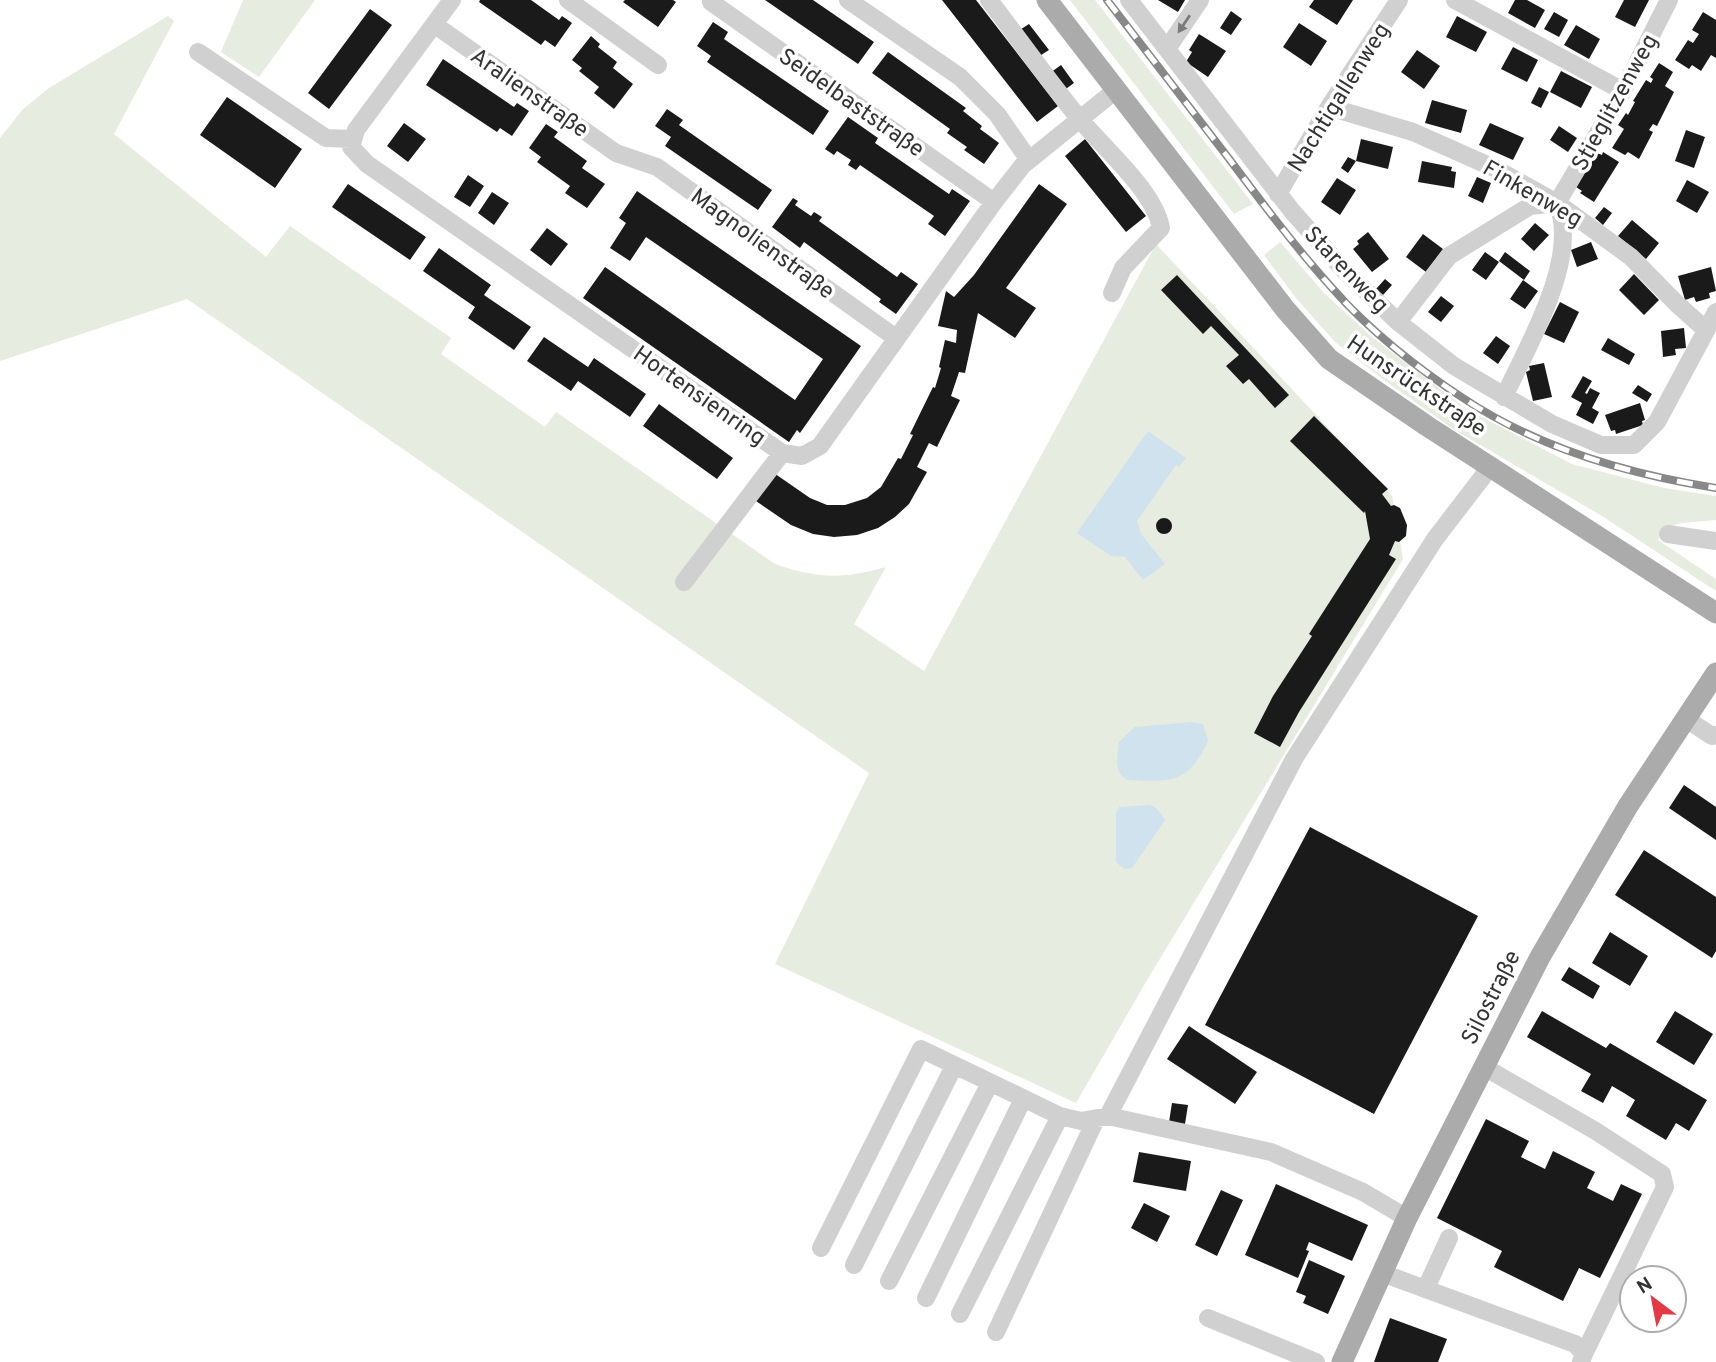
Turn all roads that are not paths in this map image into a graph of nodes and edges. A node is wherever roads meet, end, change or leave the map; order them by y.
1 (452, 0) edge
2 (568, 0) edge
3 (848, 0) edge
4 (989, 0) edge
5 (1047, 0) edge
6 (1129, 0) edge
7 (1200, 0) edge
8 (1399, 0) edge
9 (1455, 0) edge
10 (1669, 0) edge
11 (711, 2) edge
12 (435, 25) junction
13 (1167, 49) junction
14 (198, 52) dead end
15 (658, 65) dead end
16 (1116, 90) junction
17 (1623, 91) junction
18 (1329, 107) junction
19 (1079, 119) junction
20 (353, 139) junction
21 (626, 157) joint
22 (1029, 160) junction
23 (1278, 194) junction
24 (994, 202) junction
25 (1557, 203) junction
26 (1112, 293) dead end
27 (1716, 312) edge
28 (1398, 322) junction
29 (1706, 330) junction
30 (896, 338) junction
31 (1504, 397) junction
32 (782, 453) junction
33 (1491, 466) junction
34 (1668, 534) dead end
35 (1716, 541) edge
36 (684, 582) dead end
37 (1716, 613) edge
38 (1716, 673) edge
39 (1686, 719) junction
40 (1716, 736) edge
41 (954, 1066) junction
42 (1484, 1067) junction
43 (990, 1083) junction
44 (1023, 1099) junction
45 (1060, 1116) junction
46 (1102, 1118) junction
47 (1407, 1218) junction
48 (1449, 1238) dead end
49 (821, 1248) dead end
50 (854, 1265) dead end
51 (1382, 1273) junction
52 (889, 1281) dead end
53 (1426, 1288) junction
54 (926, 1298) dead end
55 (960, 1314) dead end
56 (1208, 1318) dead end
57 (996, 1332) dead end
58 (1583, 1358) edge
59 (1315, 1362) edge
60 (1342, 1362) edge

1 - 12 street
2 - 15 street
3 - 22 street
4 - 19 street
5 - 16 main road, Hunsrückstraße
6 - 13 street, Starenweg
7 -> 13 street
8 - 18 street, Nachtigallenweg
9 - 17 street
10 - 17 street, Stieglitzenweg
11 - 24 street, Seidelbaststraße
12 - 20 street
12 - 21 street, Aralienstraße
13 - 23 street, Starenweg
14 - 20 street
16 - 19 street, Hortensienring
16 - 33 main road, Hunsrückstraße
17 - 25 street, Stieglitzenweg
18 - 23 street, Nachtigallenweg
18 - 25 street, Finkenweg
19 - 22 street, Hortensienring
19 - 26 street
20 - 32 street, Hortensienring
21 - 30 street, Magnolienstraße
22 - 24 street, Hortensienring
23 - 28 street, Starenweg
24 - 30 street, Hortensienring
25 - 28 street
25 - 29 street, Finkenweg
25 - 31 street
27 - 29 street
28 - 31 street, Starenweg
29 - 31 street, Starenweg
30 - 32 street, Hortensienring
32 - 36 street
33 - 37 main road, Hunsrückstraße
33 - 46 street
34 - 35 street
38 - 39 main road, Silostraße
39 - 40 street
39 - 42 main road, Silostraße
41 - 43 street
41 - 49 street
41 - 50 street
42 - 47 main road, Silostraße
42 - 58 street
43 - 44 street
43 - 52 street
44 - 45 street
44 - 54 street
45 - 46 street
45 - 55 street
46 - 47 street
46 - 57 street
47 - 51 main road, Silostraße
48 - 53 street
51 - 53 street
51 - 60 main road, Silostraße
53 - 58 street
56 - 59 street

